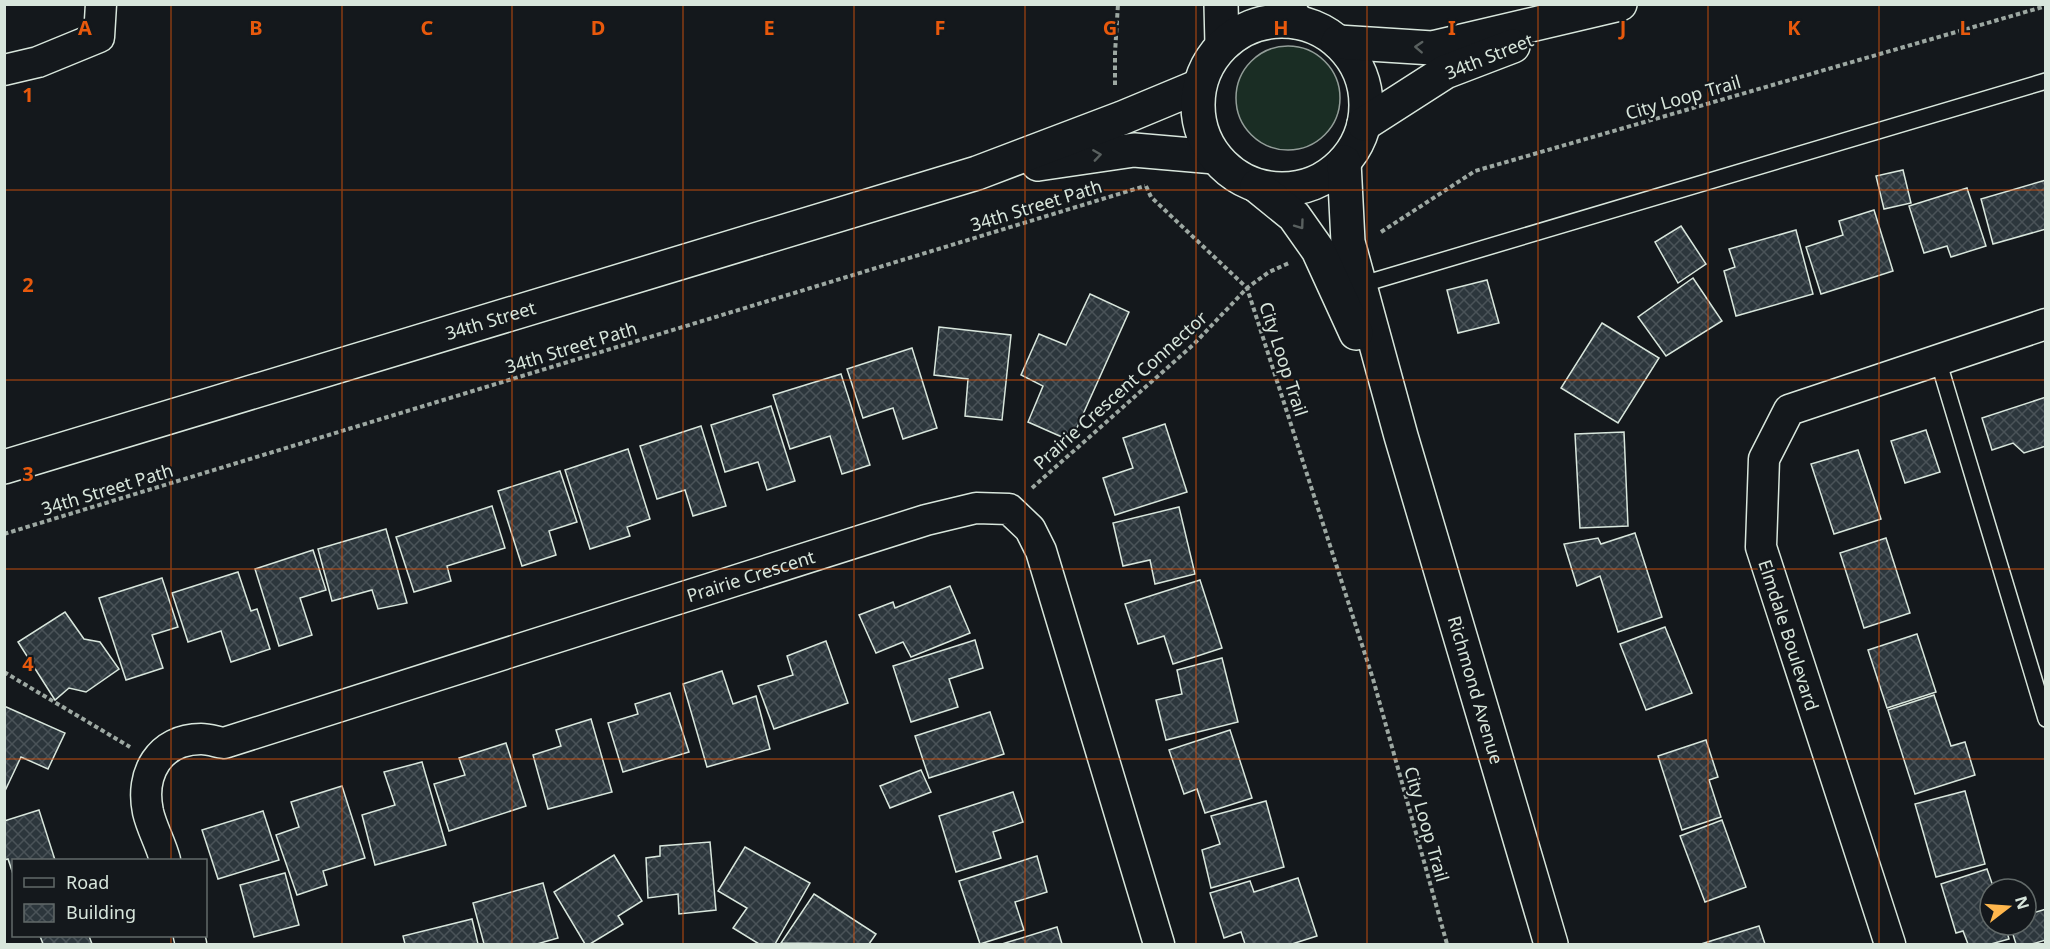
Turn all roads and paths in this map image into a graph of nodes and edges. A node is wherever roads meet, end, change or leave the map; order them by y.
1 (101, 4) edge
2 (1221, 4) edge
3 (1621, 4) edge
4 (2046, 6) edge
5 (1291, 13) edge
6 (1338, 42) junction
7 (1222, 45) junction
8 (4, 70) edge
9 (2046, 81) edge
10 (1199, 86) junction
11 (1364, 124) junction
12 (1215, 157) junction
13 (1344, 162) junction
14 (977, 173) junction
15 (1146, 186) dead end
16 (1257, 186) junction
17 (1333, 246) junction
18 (1360, 285) junction
19 (1247, 288) junction
20 (2046, 324) edge
21 (1938, 360) junction
22 (1401, 436) junction
23 (4, 467) edge
24 (1009, 509) junction
25 (4, 534) edge
26 (4, 672) edge
27 (2046, 718) edge
28 (131, 748) dead end
29 (164, 859) edge
30 (1159, 945) edge
31 (1447, 945) edge
32 (1551, 945) edge
33 (1890, 945) edge

1 - 8 street
2 - 7 main road
3 -> 6 main road, 34th Street
3 - 11 main road, 34th Street
4 - 17 path, City Loop Trail
5 - 6 main road
5 - 7 main road
6 - 11 main road
7 - 10 main road
9 - 18 lane
10 - 12 main road
10 - 14 main road, 34th Street
11 - 13 main road
14 -> 12 main road, 34th Street
12 - 16 main road
13 - 16 main road
13 - 17 main road, Richmond Avenue
14 - 23 main road, 34th Street
15 - 25 path, 34th Street Path
16 -> 17 main road, Richmond Avenue
17 - 18 main road, Richmond Avenue
17 - 19 path, City Loop Trail
17 - 22 main road, Richmond Avenue
18 - 22 main road, Richmond Avenue
19 - 24 path, Prairie Crescent Connector
19 - 31 path, City Loop Trail
20 - 21 street, Elmdale Boulevard
21 - 27 lane
21 - 33 street, Elmdale Boulevard
22 - 32 main road, Richmond Avenue
24 - 29 street, Prairie Crescent
24 - 30 street
26 - 28 path

